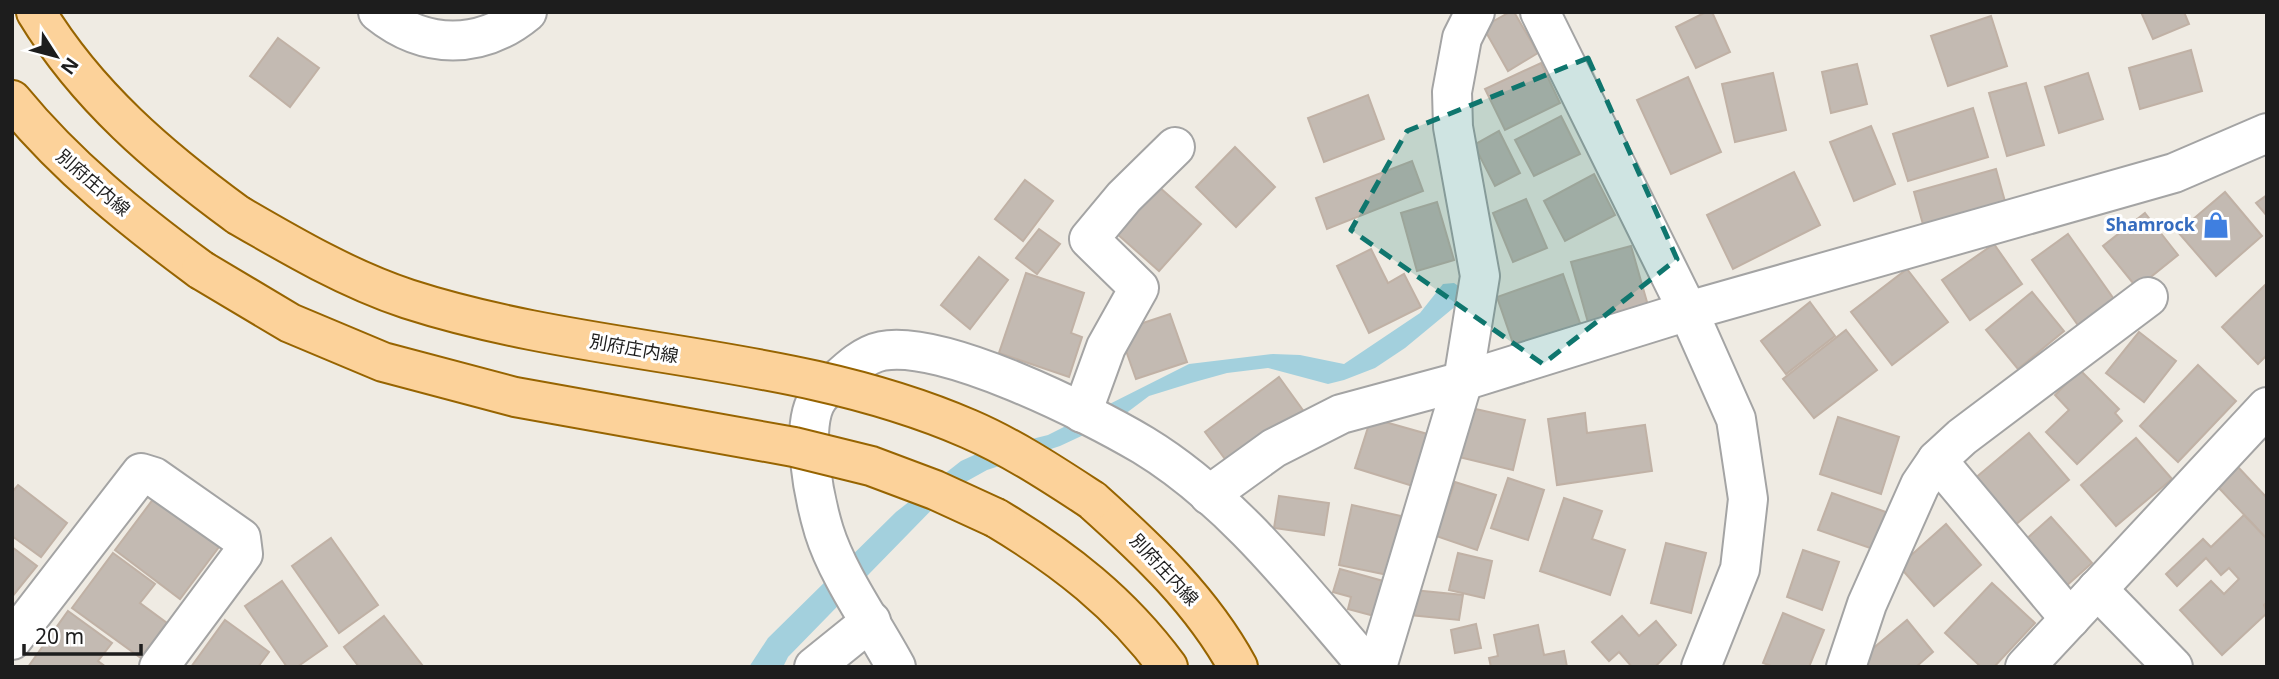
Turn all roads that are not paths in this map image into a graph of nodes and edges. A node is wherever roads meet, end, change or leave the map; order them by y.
1 (36, 12) edge
2 (378, 12) edge
3 (527, 12) edge
4 (1475, 12) edge
5 (1540, 12) edge
6 (12, 100) edge
7 (2267, 133) edge
8 (1175, 147) dead end
9 (2148, 298) dead end
10 (1688, 311) junction
11 (1463, 382) junction
12 (2267, 407) edge
13 (1082, 412) junction
14 (1937, 460) junction
15 (1209, 495) junction
16 (2097, 589) junction
17 (2070, 620) junction
18 (871, 621) junction
19 (12, 640) edge
20 (159, 667) edge
21 (814, 667) edge
22 (895, 667) edge
23 (1168, 667) edge
24 (1238, 667) edge
25 (1368, 667) edge
26 (1377, 667) edge
27 (1701, 667) edge
28 (1846, 667) edge
29 (2025, 667) edge
30 (2173, 667) edge

1 - 24 main road, 別府庄内線, bridge
2 - 3 street
4 - 11 street
5 - 10 street
6 - 23 main road, 別府庄内線, bridge
7 - 10 street
8 - 13 street
9 - 14 street
10 - 11 street
10 - 27 street
11 - 15 street
11 - 26 street
12 - 16 street
13 - 15 street
13 - 18 street
14 - 17 street
14 - 28 street
15 - 25 street
16 - 17 street
16 - 30 street
17 - 29 street
18 - 21 street
18 - 22 street
19 - 20 street

